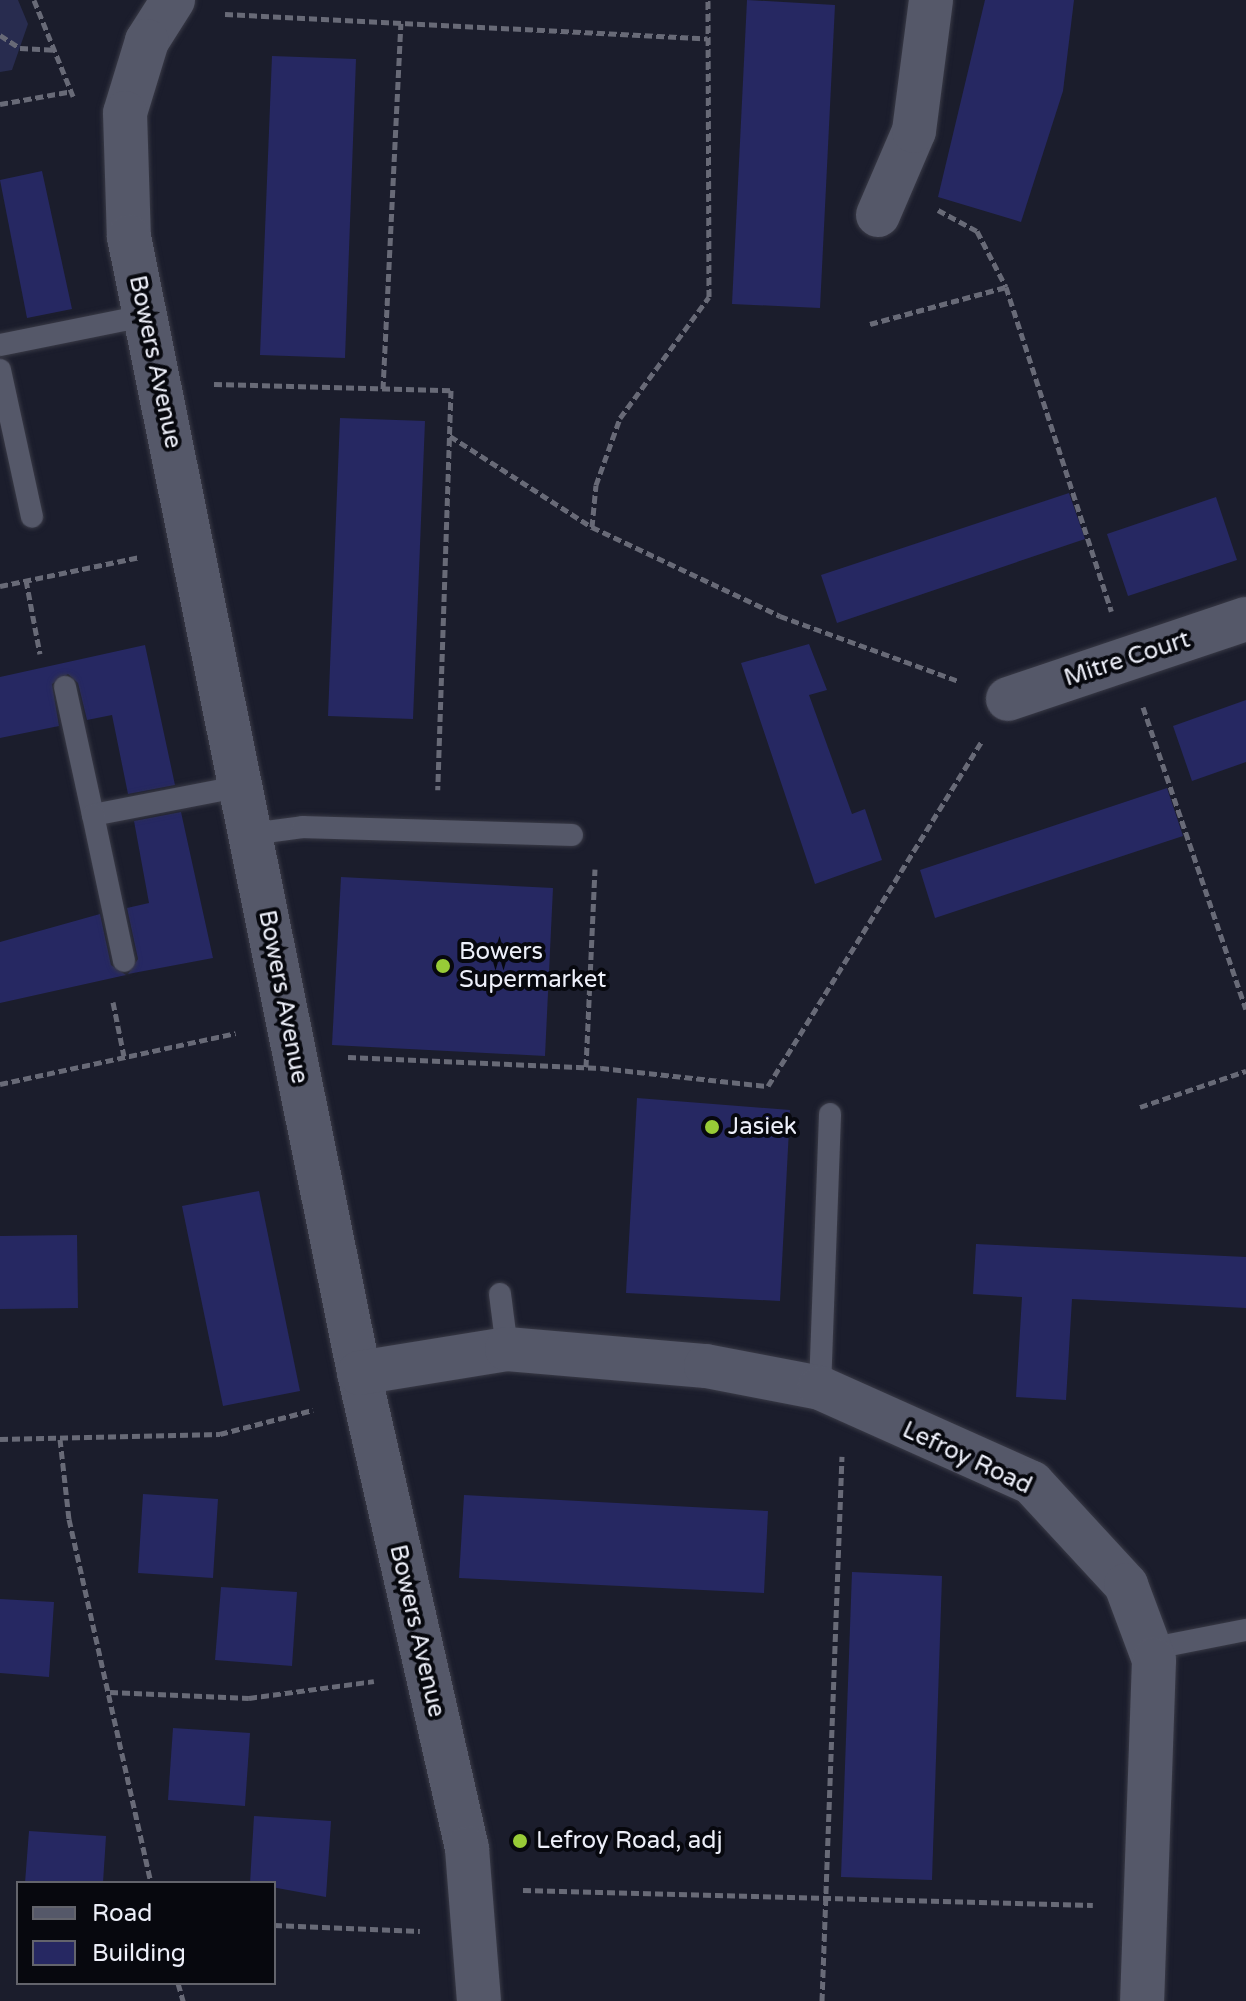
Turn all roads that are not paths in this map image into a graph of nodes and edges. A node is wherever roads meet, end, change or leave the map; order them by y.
1 (931, 0) edge
2 (170, 6) edge
3 (884, 202) road end
4 (144, 316) junction
5 (0, 345) edge
6 (0, 370) edge
7 (32, 517) dead end
8 (1246, 619) edge
9 (65, 687) road end
10 (1008, 699) road end
11 (242, 786) junction
12 (93, 815) junction
13 (251, 834) junction
14 (572, 835) road end
15 (124, 961) dead end
16 (830, 1114) dead end
17 (500, 1294) dead end
18 (507, 1349) junction
19 (362, 1386) junction
20 (832, 1394) junction
21 (1246, 1630) edge
22 (1149, 1649) junction
23 (479, 2001) edge
24 (1142, 2001) edge

1 - 3 street
2 - 4 street, Bowers Avenue
4 - 5 lane
4 - 11 street, Bowers Avenue
6 - 7 lane
8 - 10 street, Mitre Court
9 - 12 lane
11 - 12 lane
11 - 13 street, Bowers Avenue
12 - 15 lane
13 - 14 lane
13 - 19 street, Bowers Avenue
16 - 20 lane
17 - 18 lane
18 - 19 street, Lefroy Road
18 - 20 street, Lefroy Road
19 - 23 street, Bowers Avenue
20 - 22 street, Lefroy Road
21 - 22 lane
22 - 24 street, Lefroy Road

